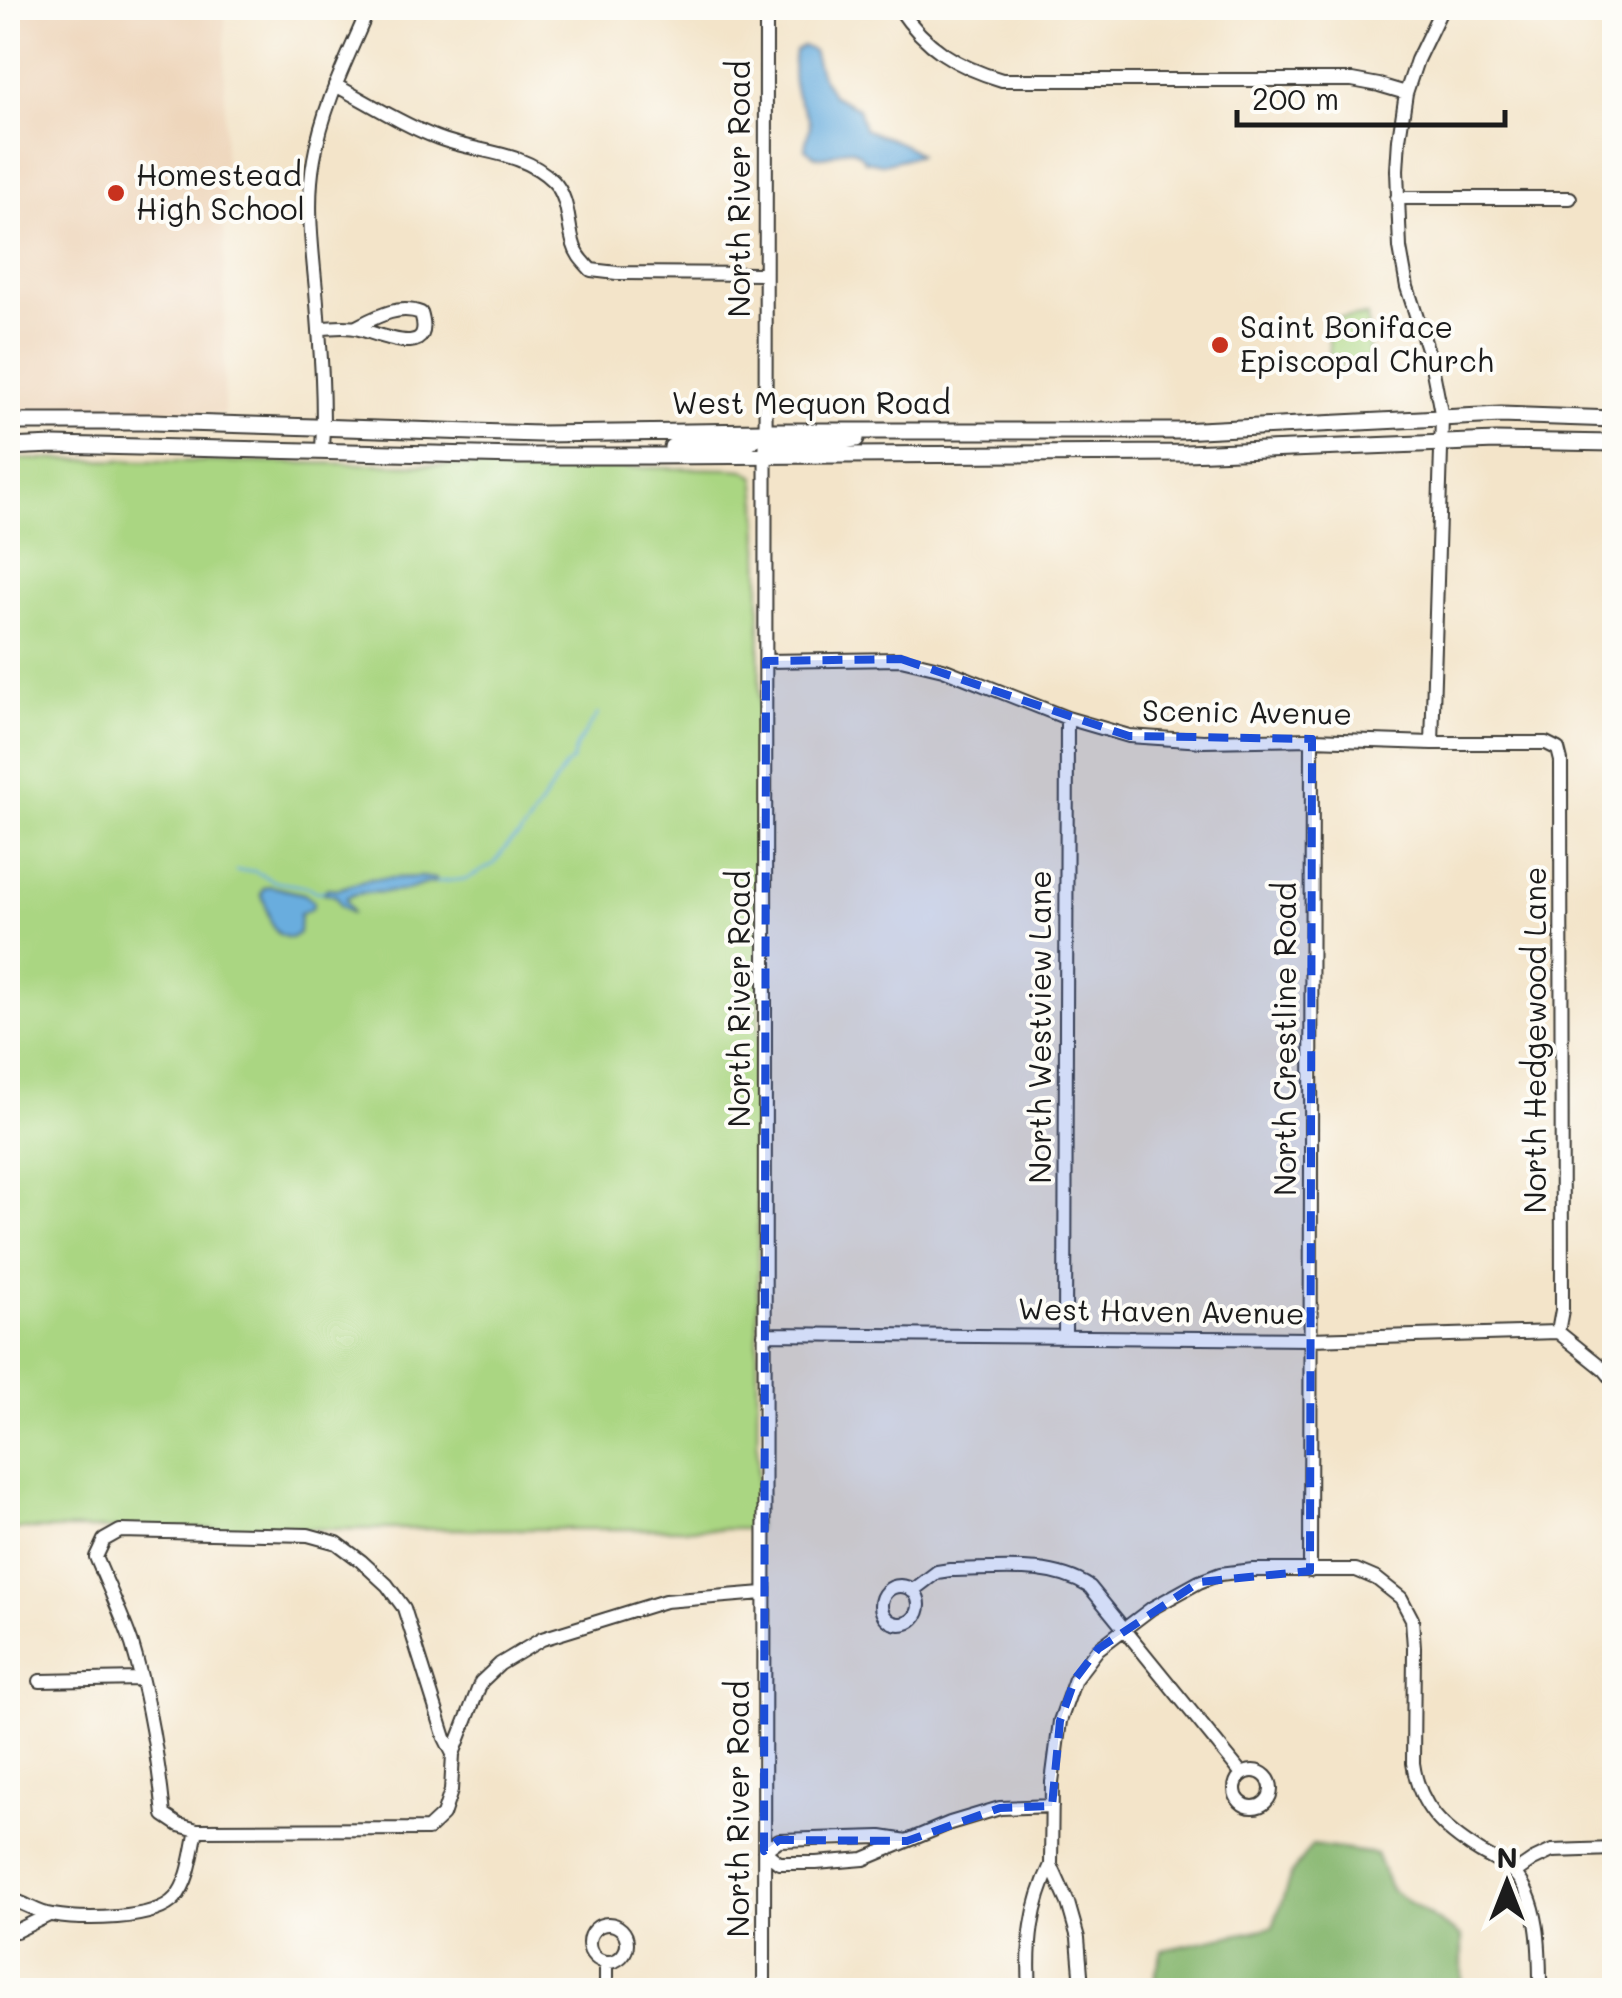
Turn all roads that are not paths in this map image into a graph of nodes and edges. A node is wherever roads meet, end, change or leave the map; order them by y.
1 (369, 8) edge
2 (766, 8) edge
3 (899, 8) edge
4 (1442, 8) edge
5 (335, 86) junction
6 (1406, 93) junction
7 (1397, 198) junction
8 (1570, 198) dead end
9 (766, 274) junction
10 (356, 327) junction
11 (319, 328) junction
12 (1442, 418) junction
13 (1614, 419) edge
14 (8, 422) edge
15 (324, 427) junction
16 (764, 431) junction
17 (890, 431) junction
18 (1442, 443) junction
19 (1614, 443) edge
20 (8, 447) edge
21 (322, 451) junction
22 (764, 454) junction
23 (649, 456) junction
24 (766, 661) junction
25 (1066, 718) junction
26 (1312, 739) junction
27 (1432, 743) junction
28 (1558, 748) joint
29 (1558, 1332) junction
30 (764, 1334) junction
31 (1064, 1336) junction
32 (1310, 1339) junction
33 (1609, 1370) edge
34 (1614, 1381) edge
35 (1310, 1571) junction
36 (912, 1590) dead end
37 (763, 1593) junction
38 (1123, 1628) junction
39 (141, 1679) junction
40 (40, 1681) dead end
41 (453, 1754) junction
42 (1242, 1774) dead end
43 (1052, 1806) junction
44 (197, 1830) junction
45 (1614, 1835) edge
46 (907, 1841) junction
47 (1614, 1849) edge
48 (764, 1851) junction
49 (1051, 1865) junction
50 (1514, 1873) junction
51 (8, 1899) edge
52 (48, 1915) junction
53 (8, 1930) edge
54 (606, 1962) dead end
55 (606, 1990) edge
56 (764, 1990) edge
57 (1030, 1990) edge
58 (1080, 1990) edge
59 (1540, 1990) edge

1 - 5 street
2 - 9 street, North River Road
3 - 6 street
4 - 6 street
5 - 9 street
5 - 11 street
6 - 7 street
7 - 8 street
7 - 12 street
9 - 16 street, North River Road
10 - 10 street
10 - 11 street
11 - 15 street
12 - 13 main road, West Mequon Road
12 - 17 main road, West Mequon Road
12 - 18 street
14 - 15 main road, West Mequon Road
15 - 16 main road, West Mequon Road
15 - 21 street
16 - 17 main road, West Mequon Road
16 - 22 street, North River Road
16 - 23 main road
17 - 22 main road
18 - 19 main road, West Mequon Road
18 - 22 main road, West Mequon Road
18 - 27 street
20 - 21 main road, West Mequon Road
21 - 23 main road, West Mequon Road
22 - 23 main road, West Mequon Road
22 - 24 street, North River Road
24 - 25 street, Scenic Avenue
24 - 30 street, North River Road
25 - 26 street, Scenic Avenue
25 - 31 street, North Westview Lane
26 - 27 street, Scenic Avenue
26 - 32 street, North Crestline Road
27 - 28 street, Scenic Avenue
28 - 29 street, North Hedgewood Lane
29 - 32 street, West Haven Avenue
29 - 33 street
30 - 31 street, West Haven Avenue
30 - 37 street, North River Road
31 - 32 street, West Haven Avenue
32 - 35 street, North Crestline Road
33 - 34 street
35 - 38 street
35 - 50 street
36 - 38 street
37 - 41 street
37 - 48 street, North River Road
38 - 42 street
38 - 43 street
39 - 40 street
39 - 41 street
39 - 44 street
41 - 44 street
43 - 46 street
43 - 49 street
44 - 52 street
45 - 47 street
46 - 48 street
46 - 48 street
47 - 50 street
48 - 56 street, North River Road
49 - 57 street
49 - 58 street
50 - 59 street
51 - 52 street
52 - 53 street
54 - 55 street

